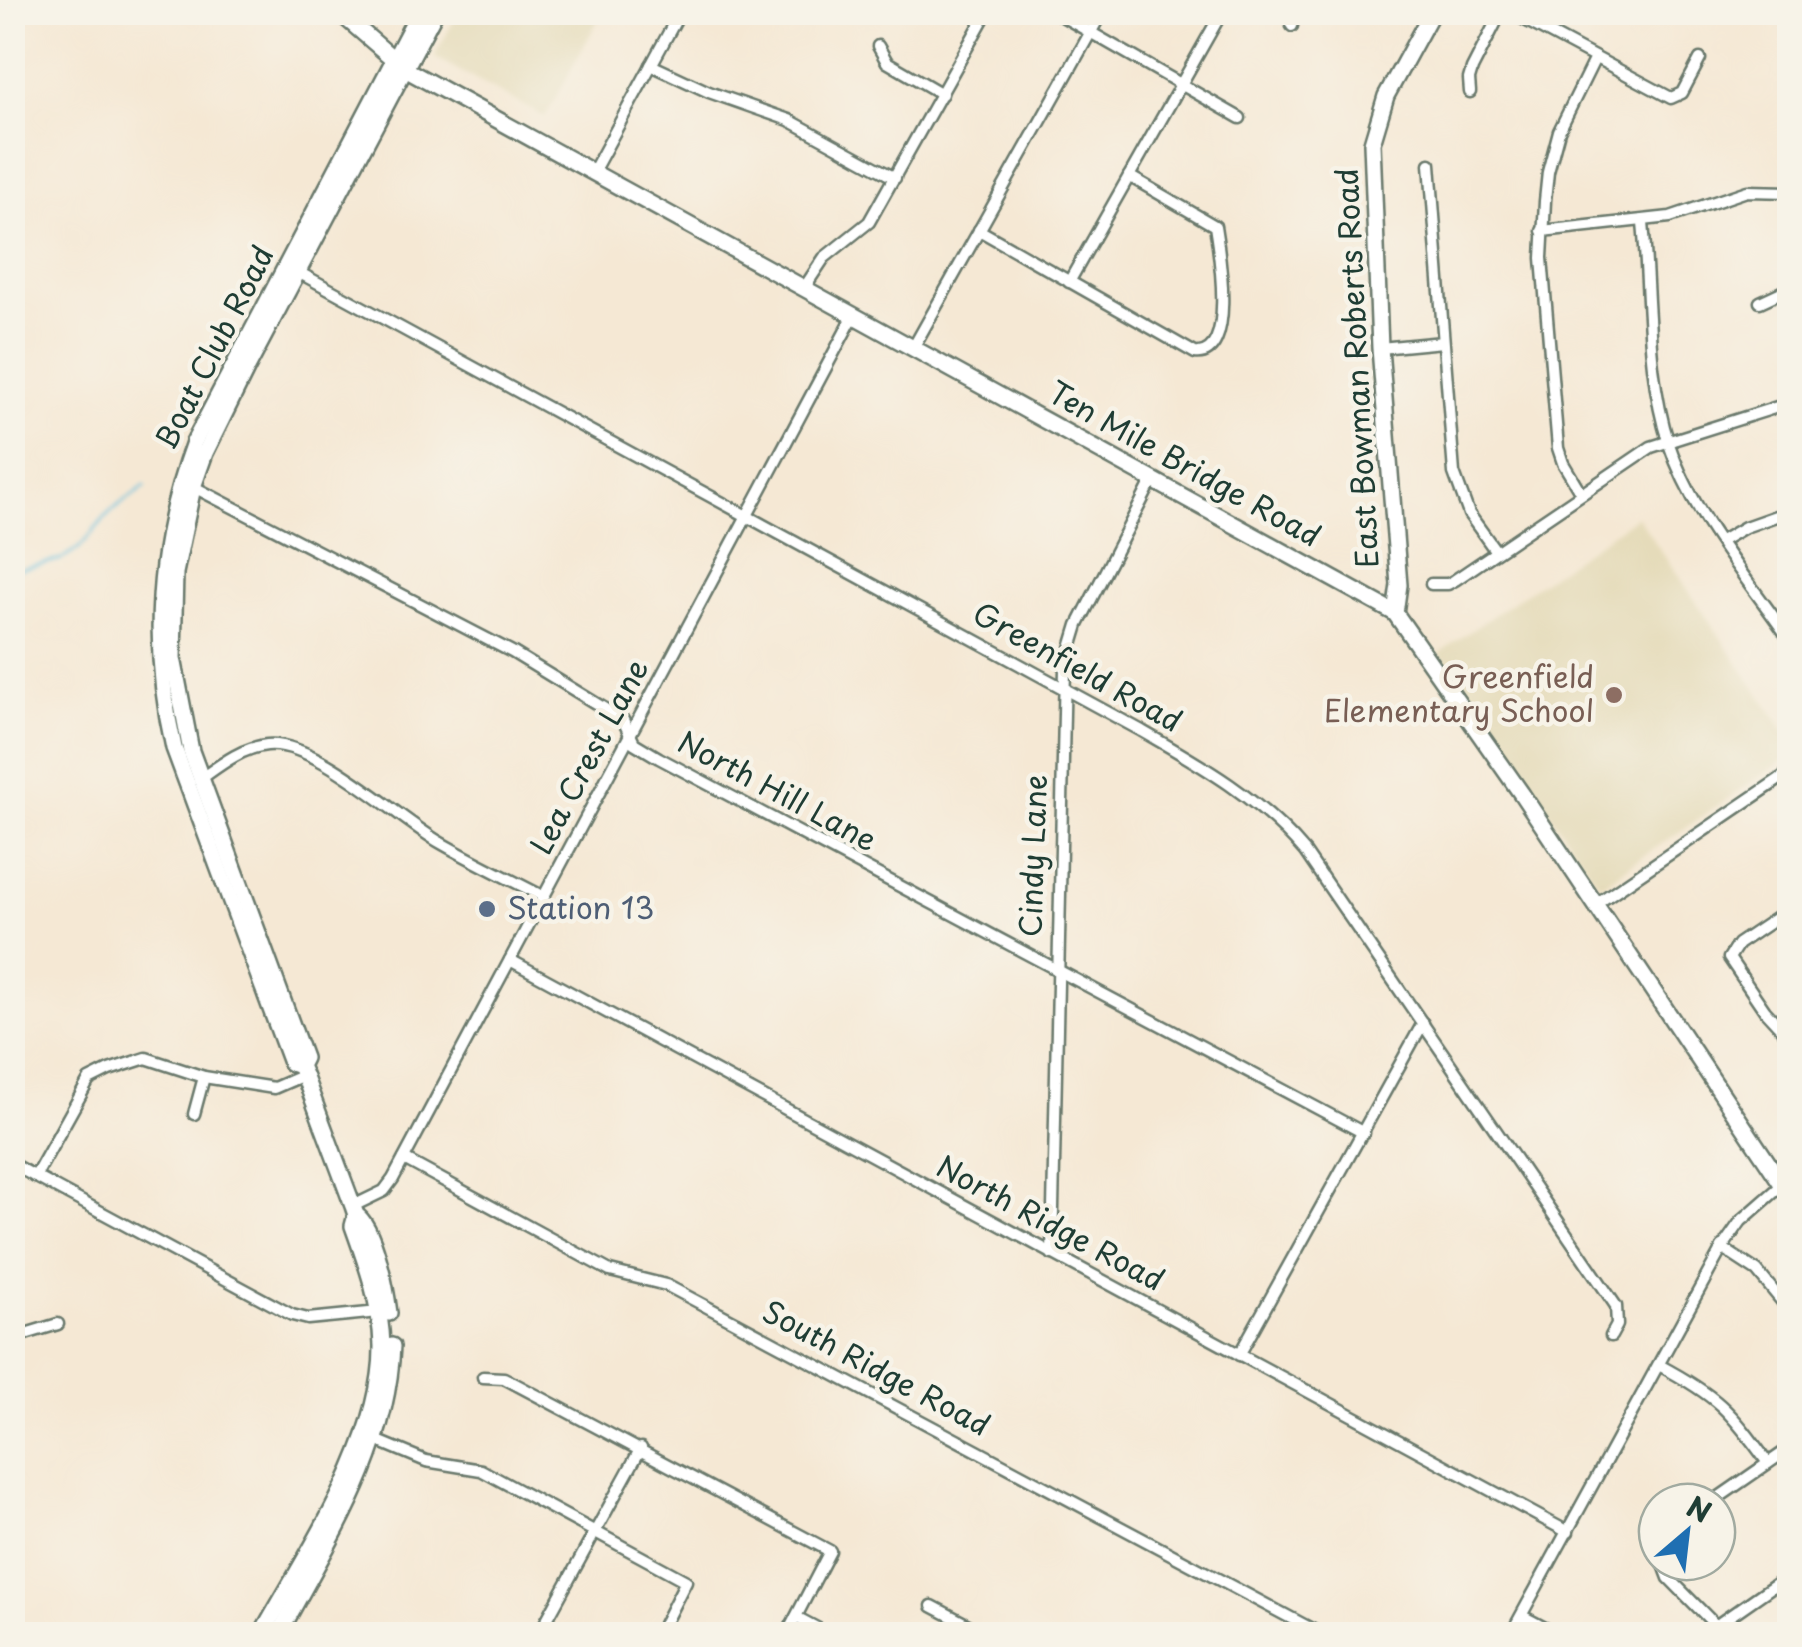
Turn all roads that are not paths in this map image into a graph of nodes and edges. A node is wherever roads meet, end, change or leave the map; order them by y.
1 (339, 12) edge
2 (419, 12) edge
3 (435, 12) edge
4 (680, 12) edge
5 (987, 12) edge
6 (1055, 12) edge
7 (1102, 12) edge
8 (1222, 12) edge
9 (1286, 12) edge
10 (1432, 12) edge
11 (1501, 12) edge
12 (1510, 12) edge
13 (1292, 26) dead end
14 (1090, 33) junction
15 (878, 46) dead end
16 (1595, 58) junction
17 (1700, 59) dead end
18 (652, 64) junction
19 (399, 66) junction
20 (1181, 85) junction
21 (1470, 92) dead end
22 (942, 94) junction
23 (1240, 118) dead end
24 (1430, 164) dead end
25 (593, 172) junction
26 (1129, 176) junction
27 (894, 178) junction
28 (1790, 192) edge
29 (1643, 222) junction
30 (979, 230) junction
31 (1542, 231) junction
32 (298, 272) junction
33 (1069, 282) junction
34 (804, 288) junction
35 (1790, 288) edge
36 (1760, 302) dead end
37 (854, 315) junction
38 (1443, 342) junction
39 (914, 348) junction
40 (1380, 348) junction
41 (1790, 402) edge
42 (1668, 440) junction
43 (1153, 479) junction
44 (187, 484) junction
45 (1581, 493) junction
46 (1790, 511) edge
47 (748, 515) junction
48 (1722, 541) junction
49 (1495, 550) junction
50 (1432, 584) dead end
51 (1395, 613) junction
52 (1790, 640) edge
53 (1064, 691) junction
54 (631, 734) junction
55 (1789, 772) edge
56 (199, 780) junction
57 (544, 897) junction
58 (1596, 904) junction
59 (1790, 908) edge
60 (510, 960) junction
61 (1056, 969) junction
62 (1423, 1024) junction
63 (1790, 1038) edge
64 (302, 1071) junction
65 (204, 1077) junction
66 (194, 1114) dead end
67 (1364, 1133) junction
68 (404, 1159) junction
69 (12, 1164) edge
70 (35, 1177) junction
71 (1785, 1191) edge
72 (355, 1210) junction
73 (1722, 1248) junction
74 (1052, 1254) junction
75 (1790, 1311) edge
76 (379, 1312) junction
77 (58, 1324) dead end
78 (1611, 1336) dead end
79 (12, 1338) edge
80 (1239, 1355) junction
81 (1659, 1365) junction
82 (483, 1377) dead end
83 (371, 1439) junction
84 (641, 1448) junction
85 (1790, 1448) edge
86 (1768, 1463) junction
87 (1737, 1485) edge
88 (594, 1531) junction
89 (1568, 1532) junction
90 (1790, 1574) edge
91 (1674, 1582) edge
92 (932, 1606) dead end
93 (1522, 1616) junction
94 (796, 1617) junction
95 (1720, 1630) edge
96 (262, 1634) edge
97 (279, 1634) edge
98 (539, 1634) edge
99 (659, 1634) edge
100 (787, 1634) edge
101 (828, 1634) edge
102 (985, 1634) edge
103 (1321, 1634) edge
104 (1512, 1634) edge
105 (1556, 1634) edge

1 - 19 main road, Ten Mile Bridge Road
2 - 19 main road, Boat Club Road
3 - 19 main road, Boat Club Road
4 - 18 street
5 - 22 street
6 - 14 street
7 - 14 street
8 - 20 street
9 - 13 street
10 - 40 main road, East Bowman Roberts Road
11 - 21 street
12 - 16 street
14 - 20 street
14 - 30 street
15 - 22 street
16 - 17 street
16 - 31 street
18 - 25 street
18 - 27 street
19 - 25 main road, Ten Mile Bridge Road
19 - 32 main road, Boat Club Road
19 - 44 main road, Boat Club Road
20 - 23 street
20 - 26 street
22 - 27 street
24 - 38 street
25 - 34 main road, Ten Mile Bridge Road
26 - 33 street
26 - 33 street
27 - 34 street
28 - 29 street
29 - 31 street
29 - 42 street
30 - 33 street
30 - 39 street
31 - 45 street
32 - 44 main road, Boat Club Road
32 - 47 street, Greenfield Road
34 - 37 main road, Ten Mile Bridge Road
35 - 36 street
37 - 39 main road, Ten Mile Bridge Road
37 - 47 street, Lea Crest Lane
38 - 40 street
38 - 49 street
39 - 43 main road, Ten Mile Bridge Road
40 - 51 main road, East Bowman Roberts Road
41 - 42 street
42 - 45 street
42 - 48 street
43 - 51 main road, Ten Mile Bridge Road
43 - 53 street, Cindy Lane
44 - 54 street, North Hill Lane
44 - 56 main road, Boat Club Road
44 - 64 main road, Boat Club Road
45 - 49 street
46 - 48 street
47 - 53 street, Greenfield Road
47 - 54 street, Lea Crest Lane
48 - 52 street
49 - 50 street
51 - 58 main road, Ten Mile Bridge Road
53 - 61 street, Cindy Lane
53 - 62 street, Greenfield Road
54 - 57 street, Lea Crest Lane
54 - 61 street, North Hill Lane
55 - 58 street
56 - 57 street
56 - 64 main road, Boat Club Road
57 - 60 street, Lea Crest Lane
58 - 71 main road, Ten Mile Bridge Road
59 - 63 street
60 - 68 street, Lea Crest Lane
60 - 74 street, North Ridge Road
61 - 67 street, North Hill Lane
61 - 74 street, Cindy Lane
62 - 67 street
62 - 78 street, Greenfield Road
64 - 65 street
64 - 72 main road, Boat Club Road
65 - 66 street
65 - 70 street
67 - 80 street
68 - 72 street, Lea Crest Lane
68 - 103 street, South Ridge Road
69 - 70 street
70 - 76 street
71 - 73 street
72 - 76 main road, Boat Club Road
72 - 83 main road, Boat Club Road
73 - 75 street
73 - 81 street
74 - 80 street, North Ridge Road
76 - 83 main road, Boat Club Road
77 - 79 street
80 - 89 street, North Ridge Road
81 - 86 street
81 - 89 street
82 - 84 street
83 - 88 street
83 - 96 main road, Boat Club Road
83 - 97 main road, Boat Club Road
84 - 88 street
84 - 94 street
85 - 86 street
86 - 87 street
88 - 98 street
88 - 99 street
89 - 93 street
90 - 95 street
91 - 95 street
92 - 102 street
93 - 104 street
93 - 105 street
94 - 100 street
94 - 101 street

